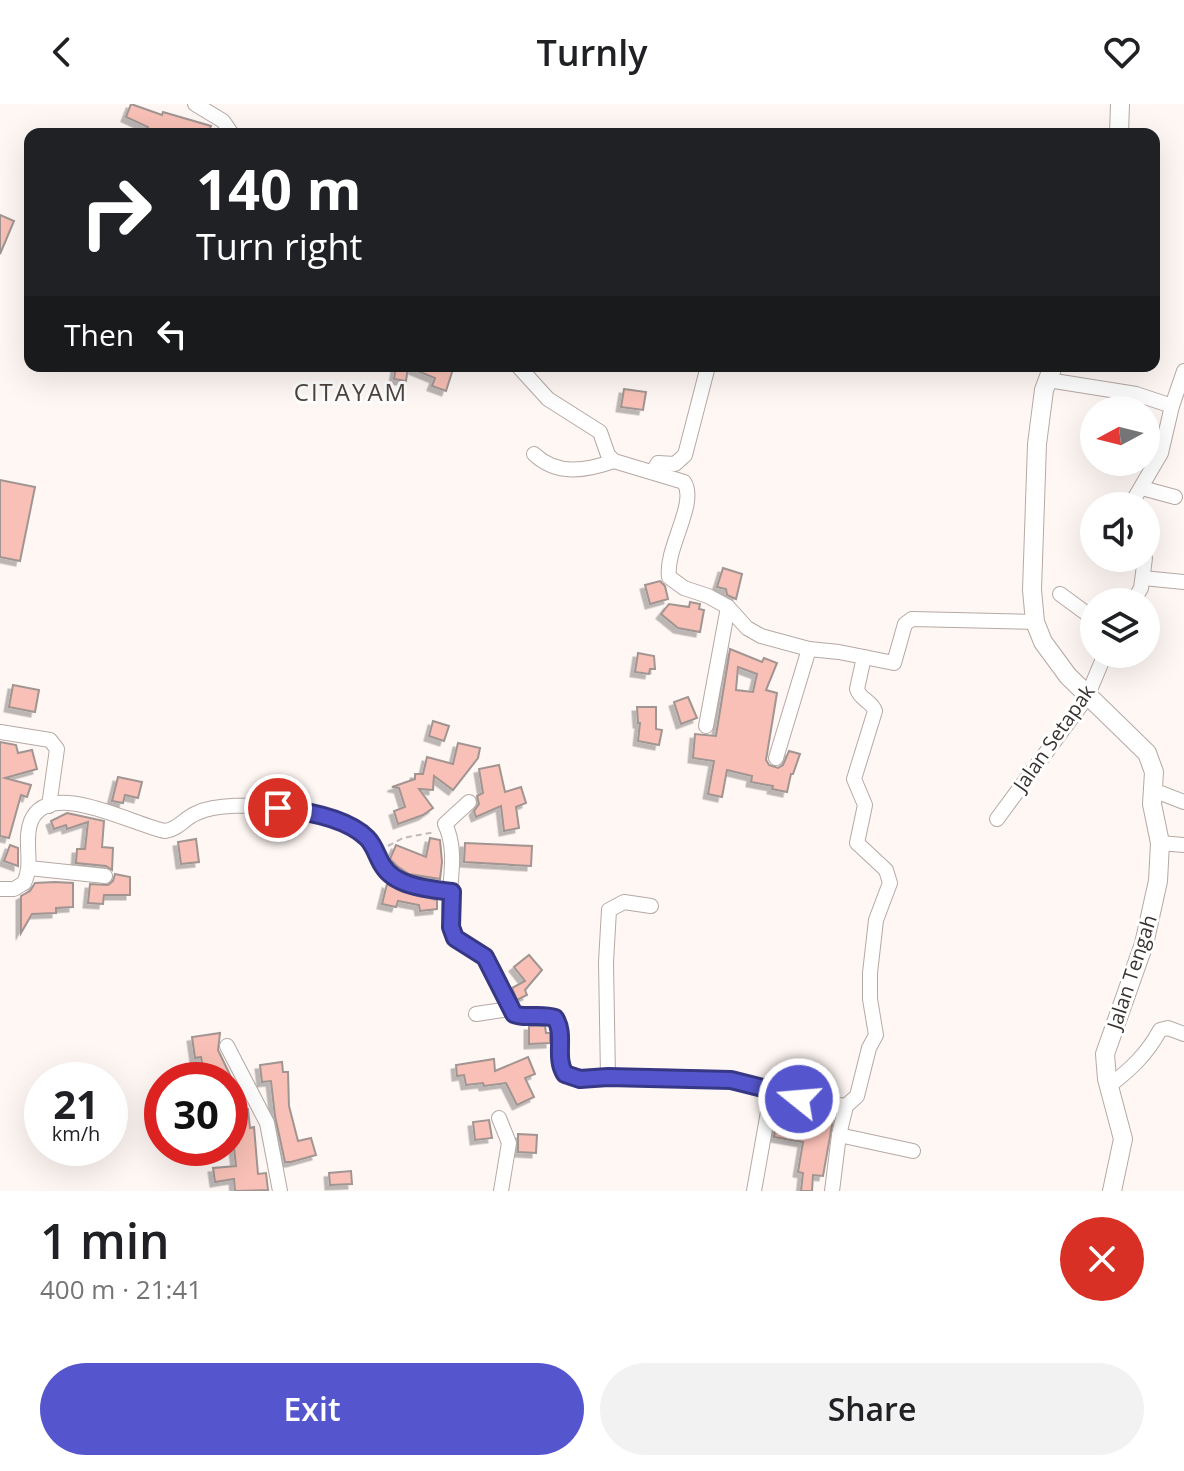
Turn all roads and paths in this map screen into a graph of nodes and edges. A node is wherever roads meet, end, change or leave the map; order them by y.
1 (195, 104) edge
2 (1120, 104) edge
3 (228, 128) edge
4 (1119, 128) edge
5 (1184, 371) edge
6 (523, 372) edge
7 (706, 372) edge
8 (1050, 373) edge
9 (1172, 406) junction
10 (534, 454) dead end
11 (614, 461) junction
12 (653, 471) junction
13 (1142, 488) junction
14 (1139, 492) edge
15 (1175, 497) dead end
16 (1144, 572) edge
17 (1143, 578) junction
18 (1184, 582) edge
19 (1139, 588) edge
20 (1060, 594) dead end
21 (728, 607) junction
22 (1080, 609) edge
23 (1035, 622) junction
24 (809, 649) junction
25 (864, 657) junction
26 (1099, 668) edge
27 (1087, 697) junction
28 (706, 726) dead end
29 (0, 732) edge
30 (776, 758) dead end
31 (1153, 790) junction
32 (469, 802) dead end
33 (1184, 802) edge
34 (49, 806) junction
35 (997, 819) dead end
36 (445, 824) junction
37 (1160, 843) junction
38 (1184, 845) edge
39 (376, 852) junction
40 (29, 868) junction
41 (105, 876) dead end
42 (0, 889) edge
43 (452, 892) junction
44 (651, 906) dead end
45 (510, 1009) junction
46 (476, 1014) dead end
47 (1184, 1034) edge
48 (227, 1046) dead end
49 (608, 1077) junction
50 (1109, 1086) junction
51 (771, 1095) junction
52 (846, 1106) junction
53 (499, 1118) dead end
54 (839, 1135) junction
55 (913, 1151) dead end
56 (280, 1191) edge
57 (501, 1191) edge
58 (754, 1191) edge
59 (832, 1191) edge
60 (1112, 1191) edge

1 - 3 street
2 - 4 main road
5 - 9 street
6 - 11 street
7 - 12 street
8 - 9 street
8 - 23 main road, Jalan Tengah
9 - 13 street
10 - 11 street
11 - 12 street
12 - 21 street
13 - 14 street
13 - 15 street
16 - 17 street
17 - 18 street
17 - 19 street
20 - 22 street
21 - 24 street
21 - 28 street
23 - 25 street
23 - 27 main road, Jalan Tengah
24 - 25 street
24 - 30 street
25 - 52 street
26 - 27 street, Jalan Setapak
27 - 31 main road, Jalan Tengah
27 - 35 street, Jalan Setapak
29 - 34 street
31 - 33 street
31 - 37 main road, Jalan Tengah
32 - 36 street
34 - 39 street
34 - 40 street
36 - 39 path
36 - 43 street
37 - 38 street
37 - 50 main road, Jalan Tengah
39 - 43 street
40 - 41 street
40 - 42 street
43 - 45 street
44 - 49 street
45 - 46 street
45 - 49 street
47 - 50 street
48 - 56 street
49 - 51 street
50 - 60 main road, Jalan Tengah
51 - 52 street
51 - 58 street
52 - 54 street
53 - 57 street
54 - 55 street
54 - 59 street

